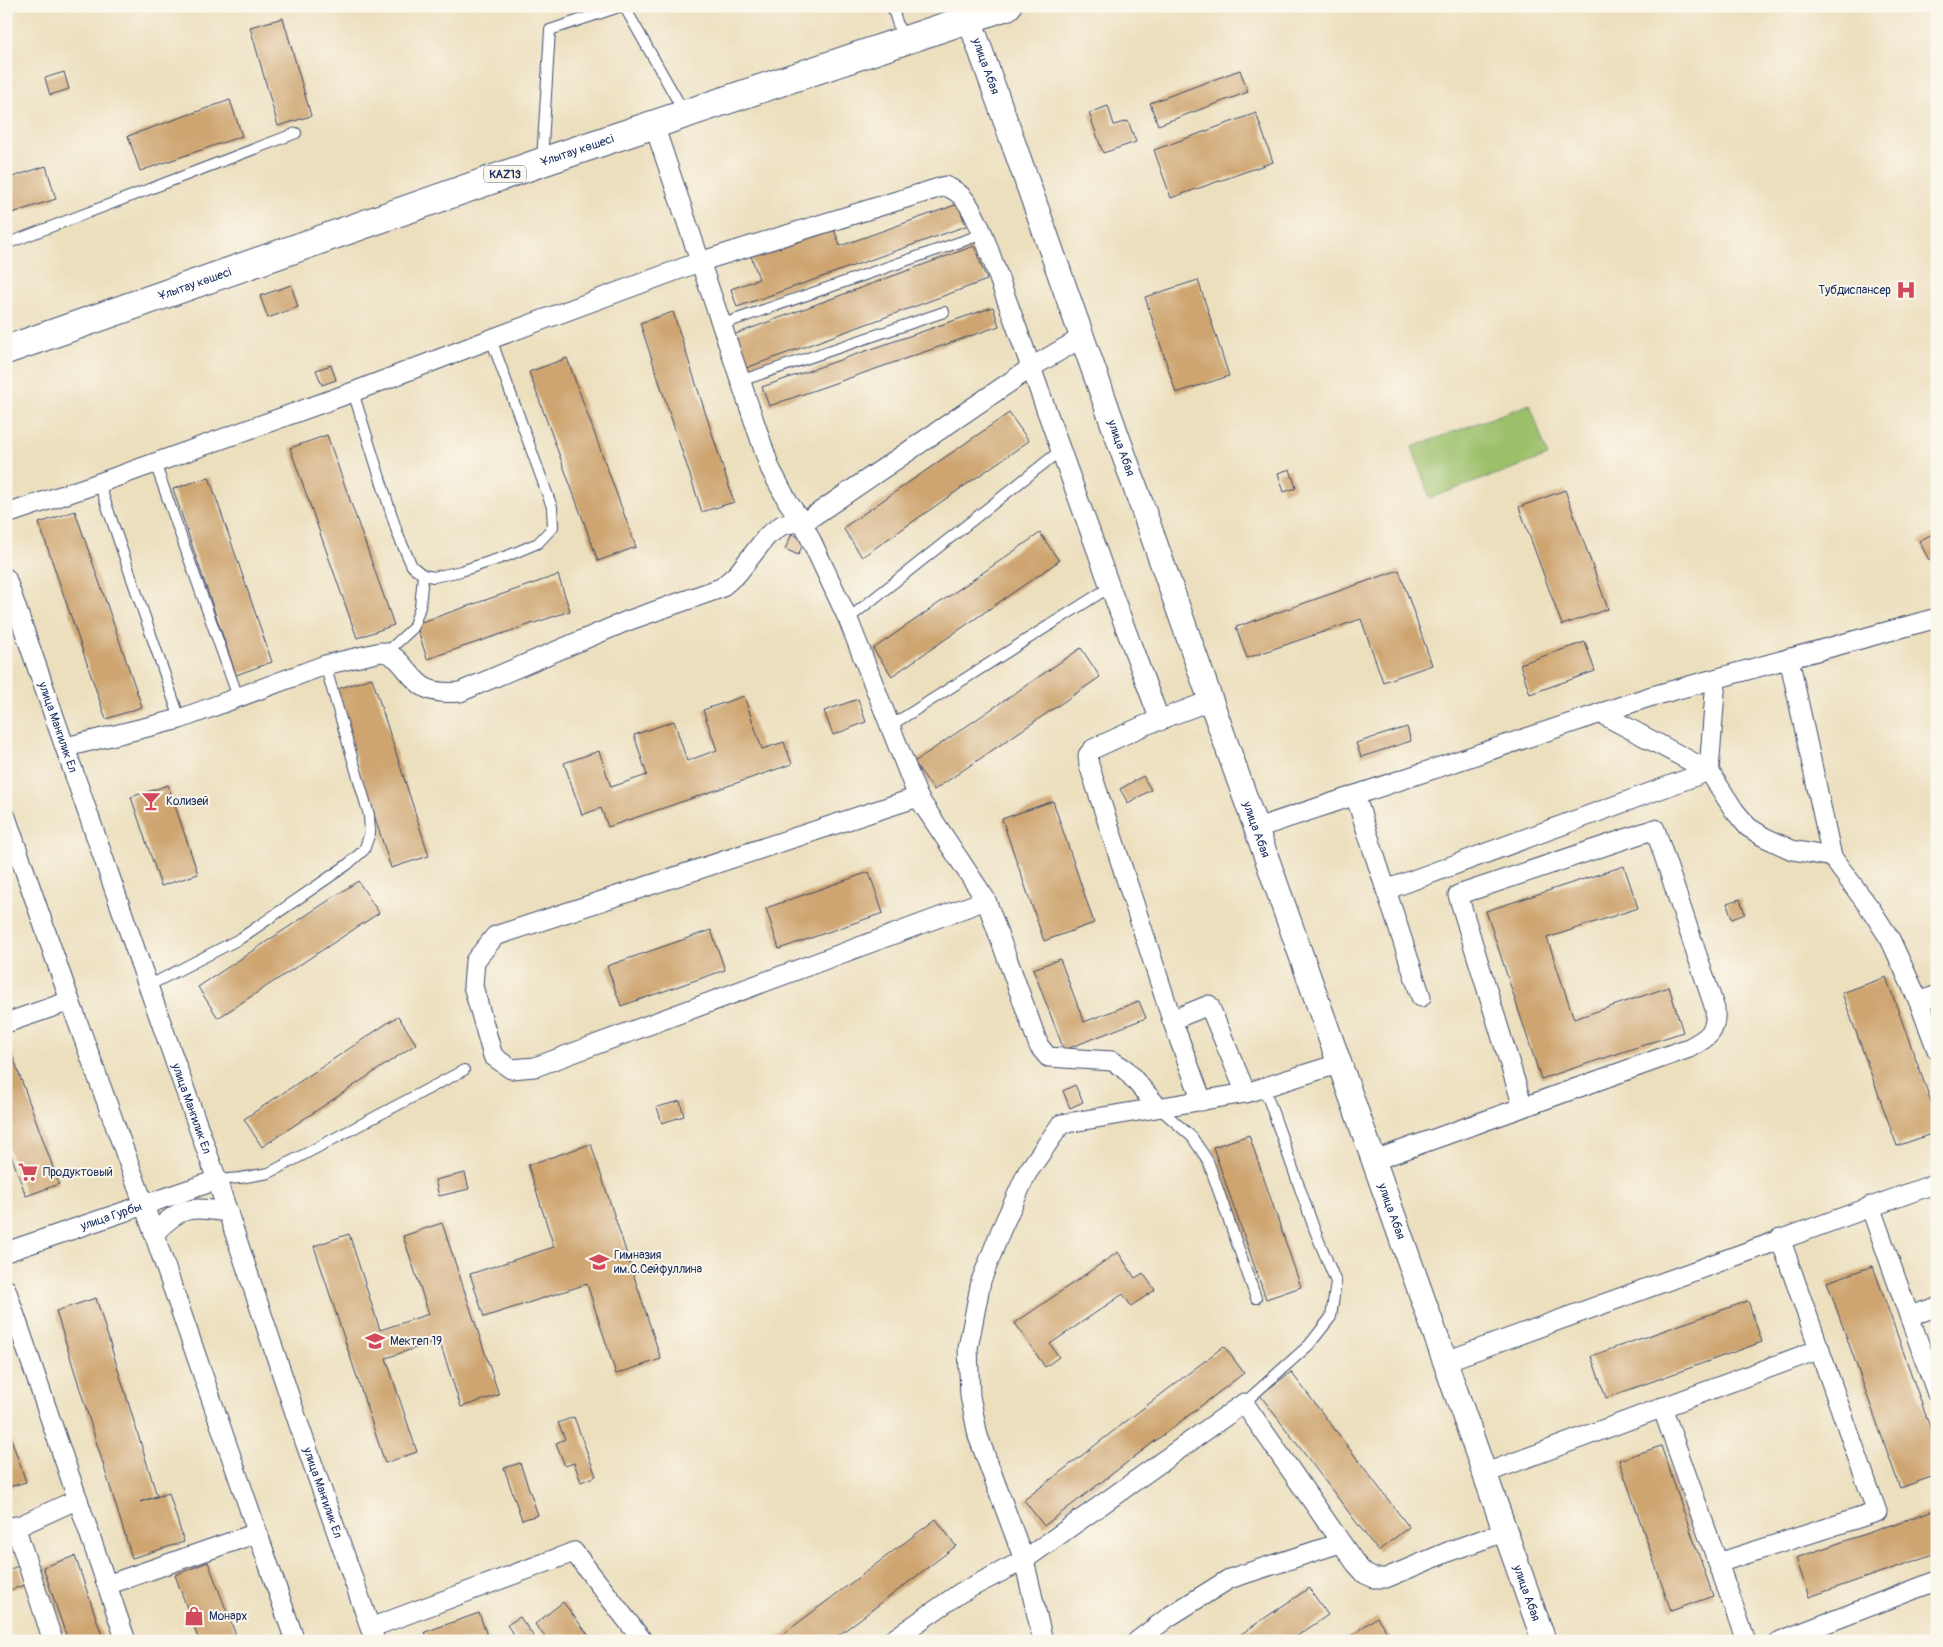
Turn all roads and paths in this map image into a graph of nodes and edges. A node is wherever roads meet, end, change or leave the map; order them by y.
1 (623, 6) edge
2 (892, 6) edge
3 (1007, 6) edge
4 (969, 18) junction
5 (903, 41) junction
6 (686, 115) junction
7 (654, 125) junction
8 (296, 133) dead end
9 (542, 162) junction
10 (984, 234) junction
11 (6, 244) edge
12 (699, 262) junction
13 (944, 312) dead end
14 (720, 325) junction
15 (1083, 337) junction
16 (491, 339) junction
17 (6, 350) edge
18 (1032, 367) junction
19 (740, 381) junction
20 (353, 392) junction
21 (1061, 450) junction
22 (155, 463) junction
23 (99, 483) junction
24 (7, 514) edge
25 (803, 523) junction
26 (423, 576) junction
27 (6, 578) edge
28 (1110, 587) junction
29 (1937, 618) edge
30 (848, 619) junction
31 (387, 652) junction
32 (1789, 658) junction
33 (326, 664) junction
34 (1716, 679) junction
35 (238, 697) junction
36 (1212, 700) junction
37 (1600, 713) junction
38 (180, 720) junction
39 (1160, 721) junction
40 (890, 726) junction
41 (66, 747) junction
42 (1709, 771) junction
43 (1355, 795) junction
44 (918, 797) junction
45 (6, 817) edge
46 (1257, 828) junction
47 (1832, 857) junction
48 (1386, 890) junction
49 (986, 900) junction
50 (148, 986) junction
51 (1937, 996) edge
52 (1421, 997) dead end
53 (70, 1001) junction
54 (1919, 1002) junction
55 (1172, 1020) junction
56 (6, 1023) edge
57 (1937, 1050) edge
58 (1341, 1063) junction
59 (464, 1070) dead end
60 (1255, 1090) junction
61 (1202, 1101) junction
62 (1158, 1107) junction
63 (1523, 1107) junction
64 (1375, 1160) junction
65 (217, 1180) junction
66 (1937, 1183) edge
67 (144, 1205) junction
68 (1870, 1206) junction
69 (228, 1212) junction
70 (154, 1234) junction
71 (1780, 1238) junction
72 (6, 1252) edge
73 (6, 1289) edge
74 (1256, 1298) dead end
75 (1937, 1307) edge
76 (1909, 1316) junction
77 (1820, 1349) junction
78 (1446, 1361) junction
79 (1937, 1394) edge
80 (1244, 1403) junction
81 (1662, 1408) junction
82 (1486, 1473) junction
83 (78, 1499) junction
84 (11, 1529) edge
85 (1507, 1531) junction
86 (257, 1533) junction
87 (1340, 1542) junction
88 (1024, 1560) junction
89 (1718, 1563) junction
90 (1937, 1582) edge
91 (106, 1584) junction
92 (373, 1634) edge
93 (53, 1641) edge
94 (126, 1641) edge
95 (295, 1641) edge
96 (643, 1641) edge
97 (891, 1641) edge
98 (1043, 1641) edge
99 (1137, 1641) edge
100 (1544, 1641) edge
101 (1746, 1641) edge
102 (1780, 1641) edge

1 - 6 lane
1 - 9 lane
2 - 5 lane
3 - 4 main road, Ұлытау көшесі / KAZ13
4 - 5 main road, Ұлытау көшесі / KAZ13
4 - 15 street, улица Абая
5 - 6 main road, Ұлытау көшесі / KAZ13
6 - 7 main road, Ұлытау көшесі / KAZ13
7 - 9 main road, Ұлытау көшесі / KAZ13
7 - 12 street
8 - 11 lane
9 - 17 main road, Ұлытау көшесі / KAZ13
10 - 12 street
10 - 14 lane
10 - 18 street
12 - 14 street
12 - 16 street
13 - 19 lane
14 - 19 street
15 - 18 street
15 - 36 street, улица Абая
16 - 20 street
16 - 26 lane
18 - 21 street
18 - 25 street
19 - 25 street
20 - 22 street
20 - 26 lane
21 - 28 street
21 - 30 lane
22 - 23 street
22 - 35 lane
23 - 24 street
23 - 38 lane
25 - 30 street
25 - 31 street
26 - 31 lane
27 - 41 street, улица Мангилик Ел
28 - 39 street
28 - 40 lane
29 - 32 street
30 - 40 street
31 - 33 street
32 - 34 street
32 - 47 street
33 - 35 street
33 - 50 lane
34 - 37 street
34 - 42 street
35 - 38 street
36 - 39 street
36 - 46 street, улица Абая
37 - 42 street
37 - 43 street
38 - 41 street
39 - 55 street
40 - 44 street
41 - 50 street, улица Мангилик Ел
42 - 47 street
42 - 48 street
43 - 46 street
43 - 48 street
44 - 49 street
44 - 49 street
45 - 53 street
46 - 58 street, улица Абая
47 - 54 street
48 - 52 street
49 - 62 street
50 - 65 street, улица Мангилик Ел
51 - 54 street
53 - 56 street
53 - 67 street
54 - 57 street
55 - 60 street
55 - 61 street
58 - 60 street
58 - 64 street, улица Абая
59 - 65 lane
60 - 61 street
60 - 80 lane
61 - 62 street
62 - 74 lane
62 - 88 street
63 - 63 street
63 - 64 street
64 - 78 street, улица Абая
65 - 67 street, улица Гурбы
65 - 69 street, улица Мангилик Ел
66 - 68 street
67 - 70 street
67 - 72 street, улица Гурбы
68 - 71 street
68 - 76 street
69 - 70 street
69 - 92 street, улица Мангилик Ел
70 - 86 street
71 - 77 street
71 - 78 street
73 - 83 street
75 - 76 street
76 - 79 street
77 - 81 street
77 - 89 street
78 - 82 street, улица Абая
80 - 87 street
80 - 88 street
81 - 82 street
81 - 89 street
82 - 85 street, улица Абая
83 - 84 street
83 - 91 street
84 - 93 street
85 - 87 street
85 - 100 street, улица Абая
86 - 91 street
86 - 95 street
87 - 99 street
88 - 97 street
88 - 98 street
89 - 101 street
90 - 102 street
91 - 94 street
92 - 96 street

